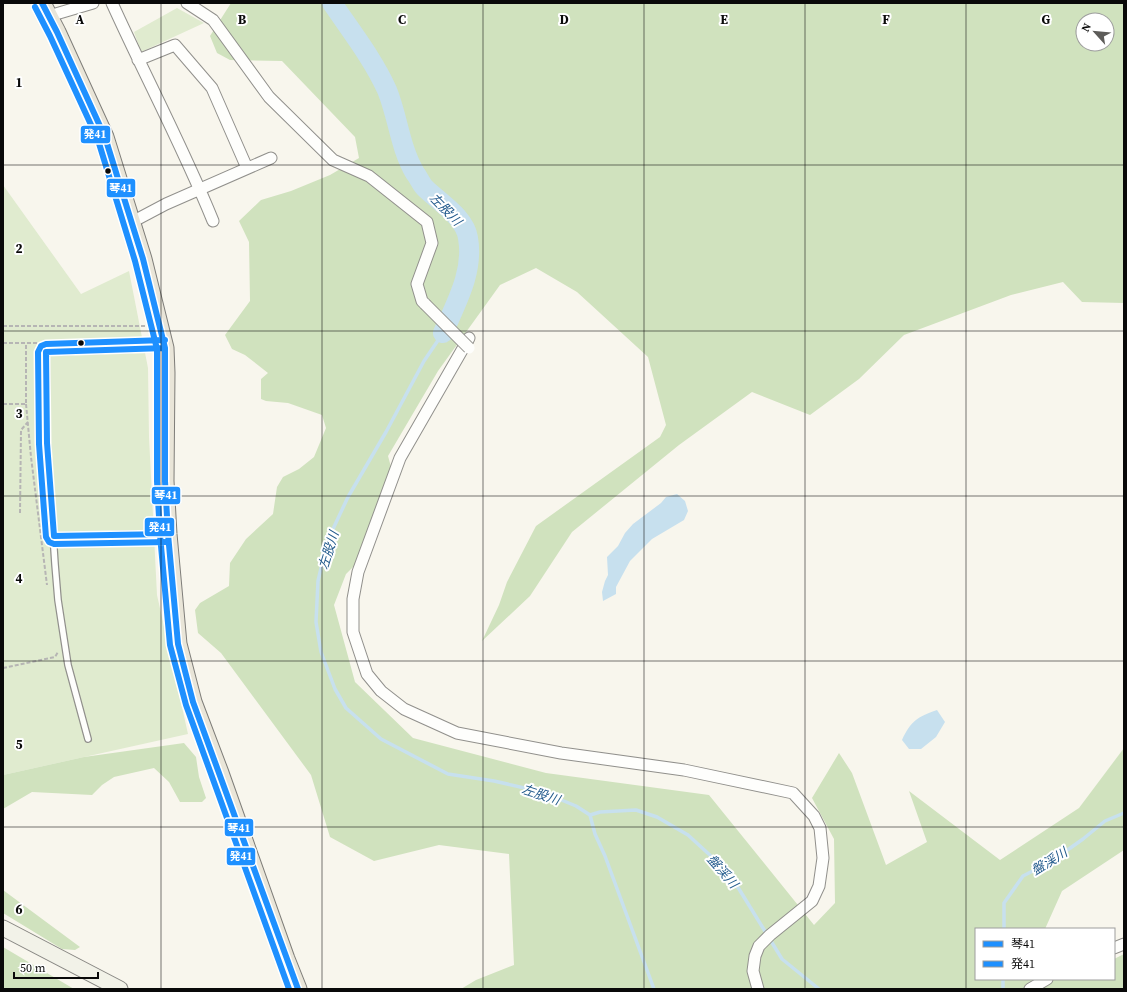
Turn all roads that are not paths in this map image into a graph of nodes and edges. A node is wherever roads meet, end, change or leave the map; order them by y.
1 (92, 3) edge
2 (112, 3) edge
3 (187, 3) edge
4 (46, 10) edge
5 (138, 60) junction
6 (271, 158) dead end
7 (247, 168) junction
8 (200, 189) junction
9 (213, 221) dead end
10 (132, 222) junction
11 (165, 348) junction
12 (168, 534) junction
13 (54, 536) junction
14 (88, 739) dead end
15 (3, 928) edge
16 (1045, 980) edge
17 (120, 989) edge
18 (298, 989) edge
19 (758, 989) edge
20 (1030, 989) edge

1 - 4 street
2 - 5 street
3 - 19 street, bridge
4 - 10 main road
5 - 7 street
5 - 8 street
6 - 7 street
7 - 8 street
8 - 9 street
8 - 10 street
10 - 11 main road
11 - 12 main road
11 - 13 lane
12 - 13 lane
12 - 18 main road
13 - 14 lane
15 - 17 street
16 - 20 street

